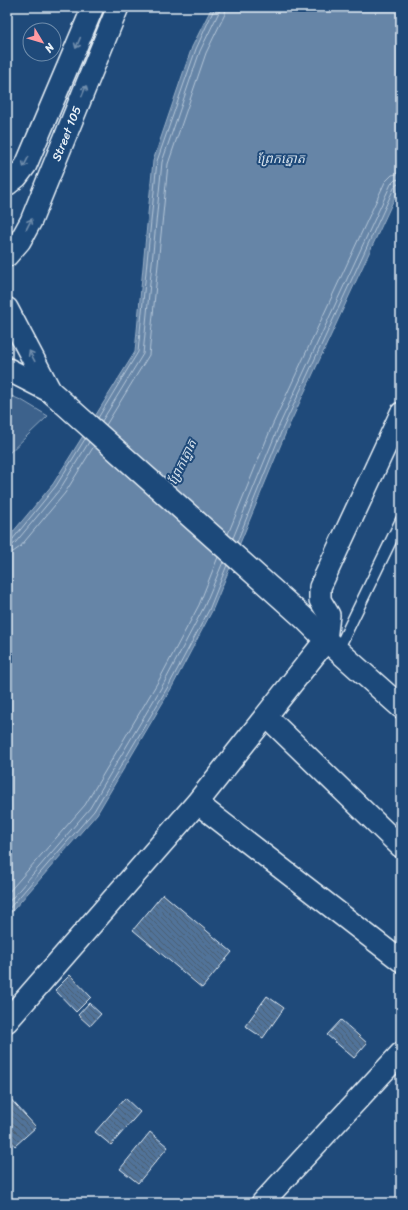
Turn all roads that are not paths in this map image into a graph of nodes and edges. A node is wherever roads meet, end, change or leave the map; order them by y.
1 (93, 7) edge
2 (118, 7) edge
3 (7, 185) edge
4 (7, 256) edge
5 (7, 309) edge
6 (7, 369) edge
7 (57, 398) junction
8 (401, 413) edge
9 (401, 520) edge
10 (332, 645) junction
11 (401, 706) edge
12 (266, 716) junction
13 (197, 803) junction
14 (401, 847) edge
15 (401, 961) edge
16 (7, 1021) edge
17 (401, 1053) edge
18 (262, 1203) edge

1 -> 3 street
4 -> 2 street, Street 105
7 -> 5 main road
6 - 7 main road
7 - 10 main road
8 - 10 street
9 - 10 lane
10 - 11 main road
10 - 12 main road
12 - 13 main road
12 - 14 street
13 - 15 street
13 - 16 main road
17 - 18 street

